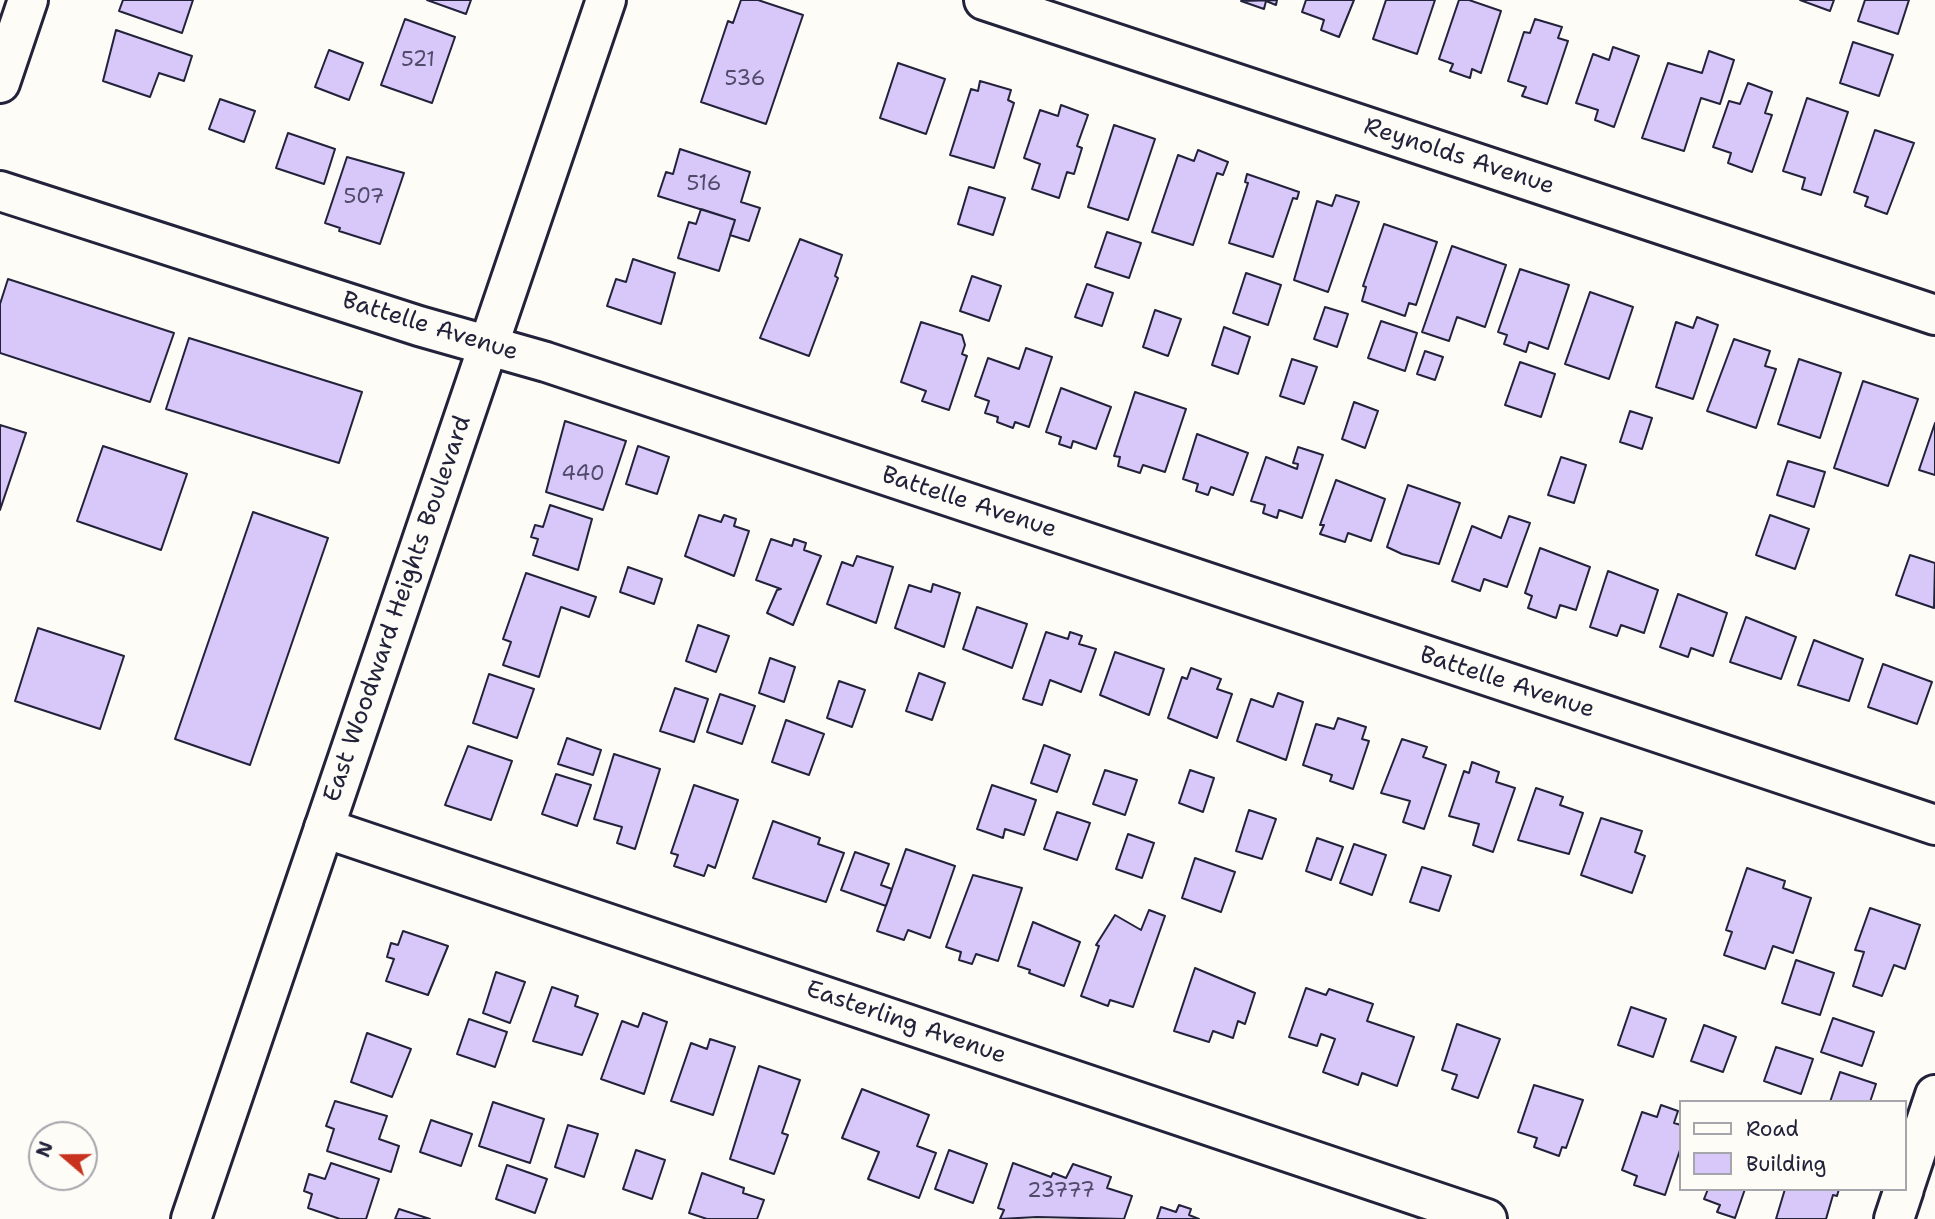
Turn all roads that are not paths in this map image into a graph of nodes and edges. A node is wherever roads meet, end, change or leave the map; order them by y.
1 (28, 0) edge
2 (606, 0) edge
3 (984, 0) edge
4 (0, 83) edge
5 (0, 191) edge
6 (1935, 315) edge
7 (487, 345) junction
8 (1935, 825) edge
9 (324, 828) junction
10 (1935, 1095) edge
11 (1907, 1178) edge
12 (1903, 1191) edge
13 (191, 1219) edge
14 (1487, 1219) edge
15 (1894, 1219) edge

1 - 4 street
2 - 7 street, East Woodward Heights Boulevard
3 - 6 street, Reynolds Avenue
5 - 7 street, Battelle Avenue
7 - 8 street, Battelle Avenue
7 - 9 street, East Woodward Heights Boulevard
9 - 13 street, East Woodward Heights Boulevard
9 - 14 street, Easterling Avenue
10 - 11 street
12 - 15 street

